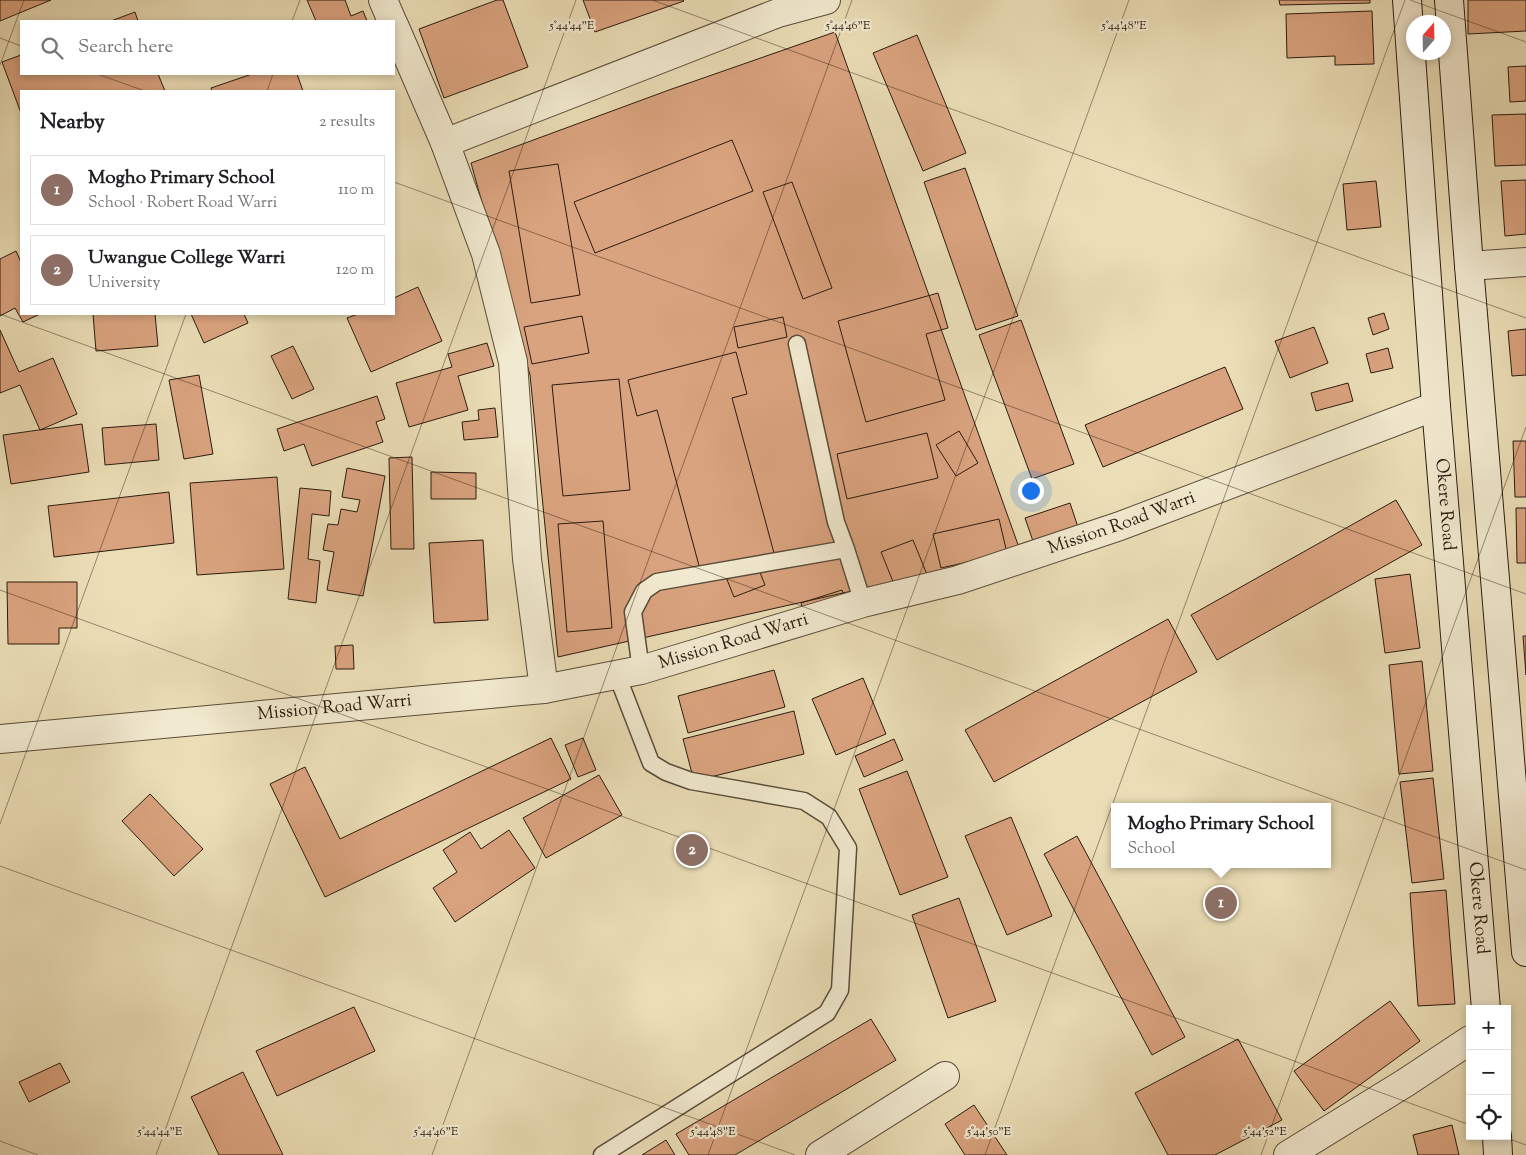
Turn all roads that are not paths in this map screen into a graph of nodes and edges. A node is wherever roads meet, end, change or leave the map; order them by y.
1 (383, 0) edge
2 (826, 0) edge
3 (1407, 0) edge
4 (1450, 0) edge
5 (775, 7) edge
6 (392, 20) edge
7 (395, 27) edge
8 (445, 143) junction
9 (1526, 262) edge
10 (1469, 266) junction
11 (797, 344) dead end
12 (1436, 406) junction
13 (846, 549) junction
14 (864, 604) junction
15 (629, 673) junction
16 (544, 688) junction
17 (0, 738) edge
18 (1526, 952) edge
19 (1486, 1005) edge
20 (1466, 1043) edge
21 (945, 1076) dead end
22 (1497, 1140) edge
23 (602, 1155) edge
24 (820, 1155) edge
25 (1288, 1155) edge
26 (1498, 1155) edge

1 - 6 street
2 - 5 street
3 - 12 street, Okere Road
4 - 10 street
5 - 8 street
7 - 8 street
8 - 16 street
9 - 10 street
10 - 18 street
11 - 13 lane
12 - 14 street, Mission Road Warri
12 - 19 street, Okere Road
13 - 14 lane
13 - 15 lane
14 - 15 street, Mission Road Warri
15 - 16 street, Mission Road Warri
15 - 23 lane
16 - 17 street, Mission Road Warri
20 - 25 street
21 - 24 street
22 - 26 street

